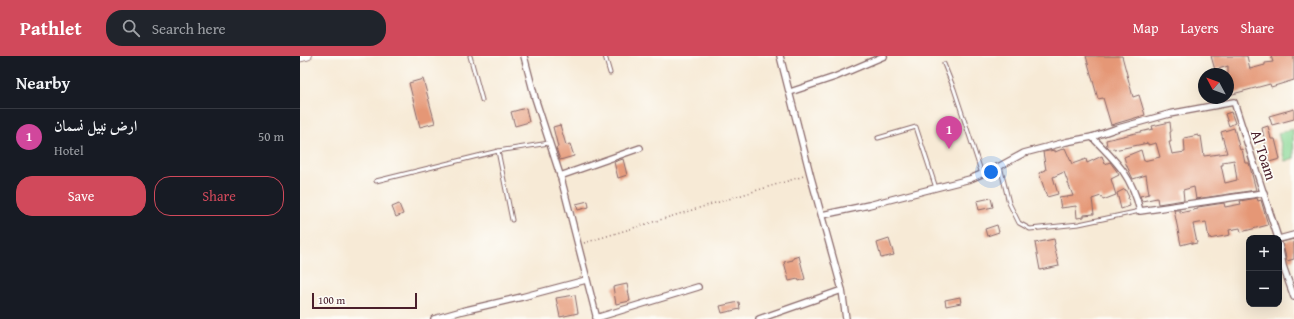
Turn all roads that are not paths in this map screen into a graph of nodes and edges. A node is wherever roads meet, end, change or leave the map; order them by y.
1 (308, 56) edge
2 (470, 56) edge
3 (524, 56) edge
4 (605, 56) edge
5 (780, 56) edge
6 (881, 57) edge
7 (300, 58) edge
8 (944, 64) dead end
9 (610, 73) dead end
10 (790, 92) junction
11 (482, 100) dead end
12 (1092, 137) junction
13 (878, 138) dead end
14 (549, 143) junction
15 (640, 148) dead end
16 (498, 151) junction
17 (1000, 166) junction
18 (982, 174) junction
19 (560, 176) junction
20 (376, 181) dead end
21 (936, 188) junction
22 (1264, 193) junction
23 (1140, 211) junction
24 (822, 215) junction
25 (512, 220) dead end
26 (1277, 235) edge
27 (1294, 235) edge
28 (1282, 237) edge
29 (1282, 261) edge
30 (586, 280) junction
31 (698, 287) dead end
32 (842, 290) junction
33 (1294, 297) edge
34 (596, 318) edge
35 (434, 319) edge
36 (759, 319) edge
37 (846, 319) edge

1 - 7 street
2 - 11 lane
3 - 14 street
4 - 9 lane
5 - 10 street
6 - 10 street
8 - 18 lane
10 - 24 street
12 - 17 street
12 - 22 street, Al Toam
12 - 23 street
13 - 21 lane
14 - 16 lane
14 - 19 street
15 - 19 street
16 - 20 lane
16 - 25 lane
17 - 18 street
17 - 23 lane
18 - 21 street
19 - 30 street
21 - 24 street
22 - 23 street
22 - 26 street, Al Toam
24 - 32 street
27 - 28 street
29 - 33 street
30 - 34 street
30 - 35 street
31 - 34 street
32 - 36 street
32 - 37 street

